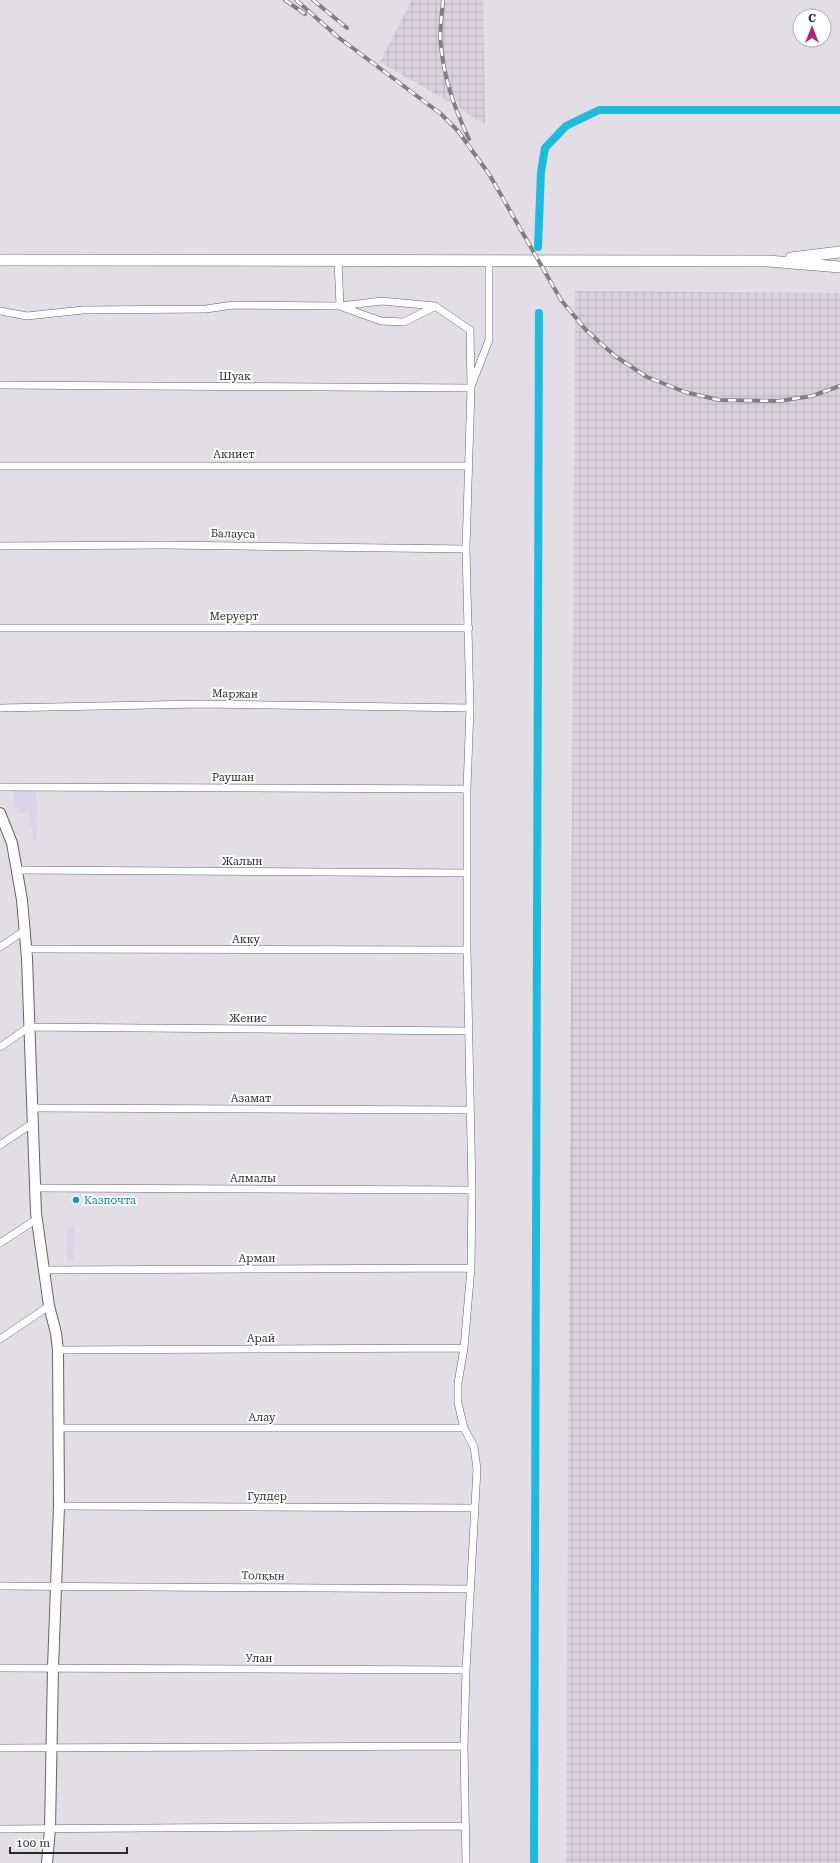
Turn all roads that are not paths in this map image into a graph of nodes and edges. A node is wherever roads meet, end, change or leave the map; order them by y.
1 (840, 252) edge
2 (0, 260) edge
3 (338, 260) junction
4 (489, 260) junction
5 (768, 261) junction
6 (840, 266) edge
7 (340, 306) junction
8 (435, 306) junction
9 (0, 311) edge
10 (0, 385) edge
11 (471, 388) junction
12 (0, 466) edge
13 (469, 466) junction
14 (0, 546) edge
15 (466, 548) junction
16 (0, 628) edge
17 (469, 628) junction
18 (0, 708) edge
19 (470, 708) junction
20 (0, 788) edge
21 (467, 789) junction
22 (0, 813) edge
23 (3, 828) edge
24 (18, 870) junction
25 (466, 873) junction
26 (24, 931) junction
27 (0, 947) edge
28 (26, 949) junction
29 (467, 950) junction
30 (29, 1028) junction
31 (467, 1031) junction
32 (0, 1047) edge
33 (32, 1108) junction
34 (469, 1110) junction
35 (33, 1123) junction
36 (0, 1145) edge
37 (35, 1188) junction
38 (472, 1190) junction
39 (37, 1219) junction
40 (0, 1243) edge
41 (471, 1268) junction
42 (44, 1270) junction
43 (49, 1306) junction
44 (0, 1339) edge
45 (464, 1348) junction
46 (58, 1350) junction
47 (60, 1428) junction
48 (464, 1428) junction
49 (59, 1506) junction
50 (474, 1508) junction
51 (56, 1585) junction
52 (0, 1586) edge
53 (469, 1589) junction
54 (0, 1668) edge
55 (53, 1668) junction
56 (466, 1670) junction
57 (464, 1746) junction
58 (0, 1748) edge
59 (52, 1748) junction
60 (466, 1826) junction
61 (50, 1829) junction
62 (0, 1830) edge
63 (47, 1863) edge
64 (466, 1863) edge

1 - 5 main road
2 - 3 main road
3 - 4 main road
3 - 7 street
4 - 5 main road
4 - 11 street
5 - 6 main road
7 - 8 street
7 - 8 street
7 - 9 street
8 - 11 street
10 - 11 street, Шуак
11 - 13 street
12 - 13 street, Акниет
13 - 15 street
14 - 15 street, Балауса
15 - 17 street
16 - 17 street, Меруерт
17 - 19 street
18 - 19 street, Маржан
19 - 21 street
20 - 21 street, Раушан
21 - 25 street
22 - 23 street
23 - 24 street
24 - 25 street, Жалын
24 - 26 street
25 - 29 street
26 - 27 street
26 - 28 street
28 - 29 street, Акку
28 - 30 street
29 - 31 street
30 - 31 street, Женис
30 - 32 street
30 - 33 street
31 - 34 street
33 - 34 street, Азамат
33 - 35 street
34 - 38 street
35 - 36 street
35 - 37 street
37 - 38 street, Алмалы
37 - 39 street
38 - 41 street
39 - 40 street
39 - 42 street
41 - 42 street, Арман
41 - 45 street
42 - 43 street
43 - 44 street
43 - 46 street
45 - 46 street, Арай
45 - 48 street
46 - 47 street
47 - 48 street, Алау
47 - 49 street
48 - 50 street
49 - 50 street, Гулдер
49 - 51 street
50 - 53 street
51 - 52 street, Толқын
51 - 53 street, Толқын
51 - 55 street
53 - 56 street
54 - 55 street, Улан
55 - 56 street, Улан
55 - 59 street
56 - 57 street
57 - 59 street
57 - 60 street
58 - 59 street
59 - 61 street
60 - 61 street
60 - 64 street
61 - 62 street
61 - 63 street

